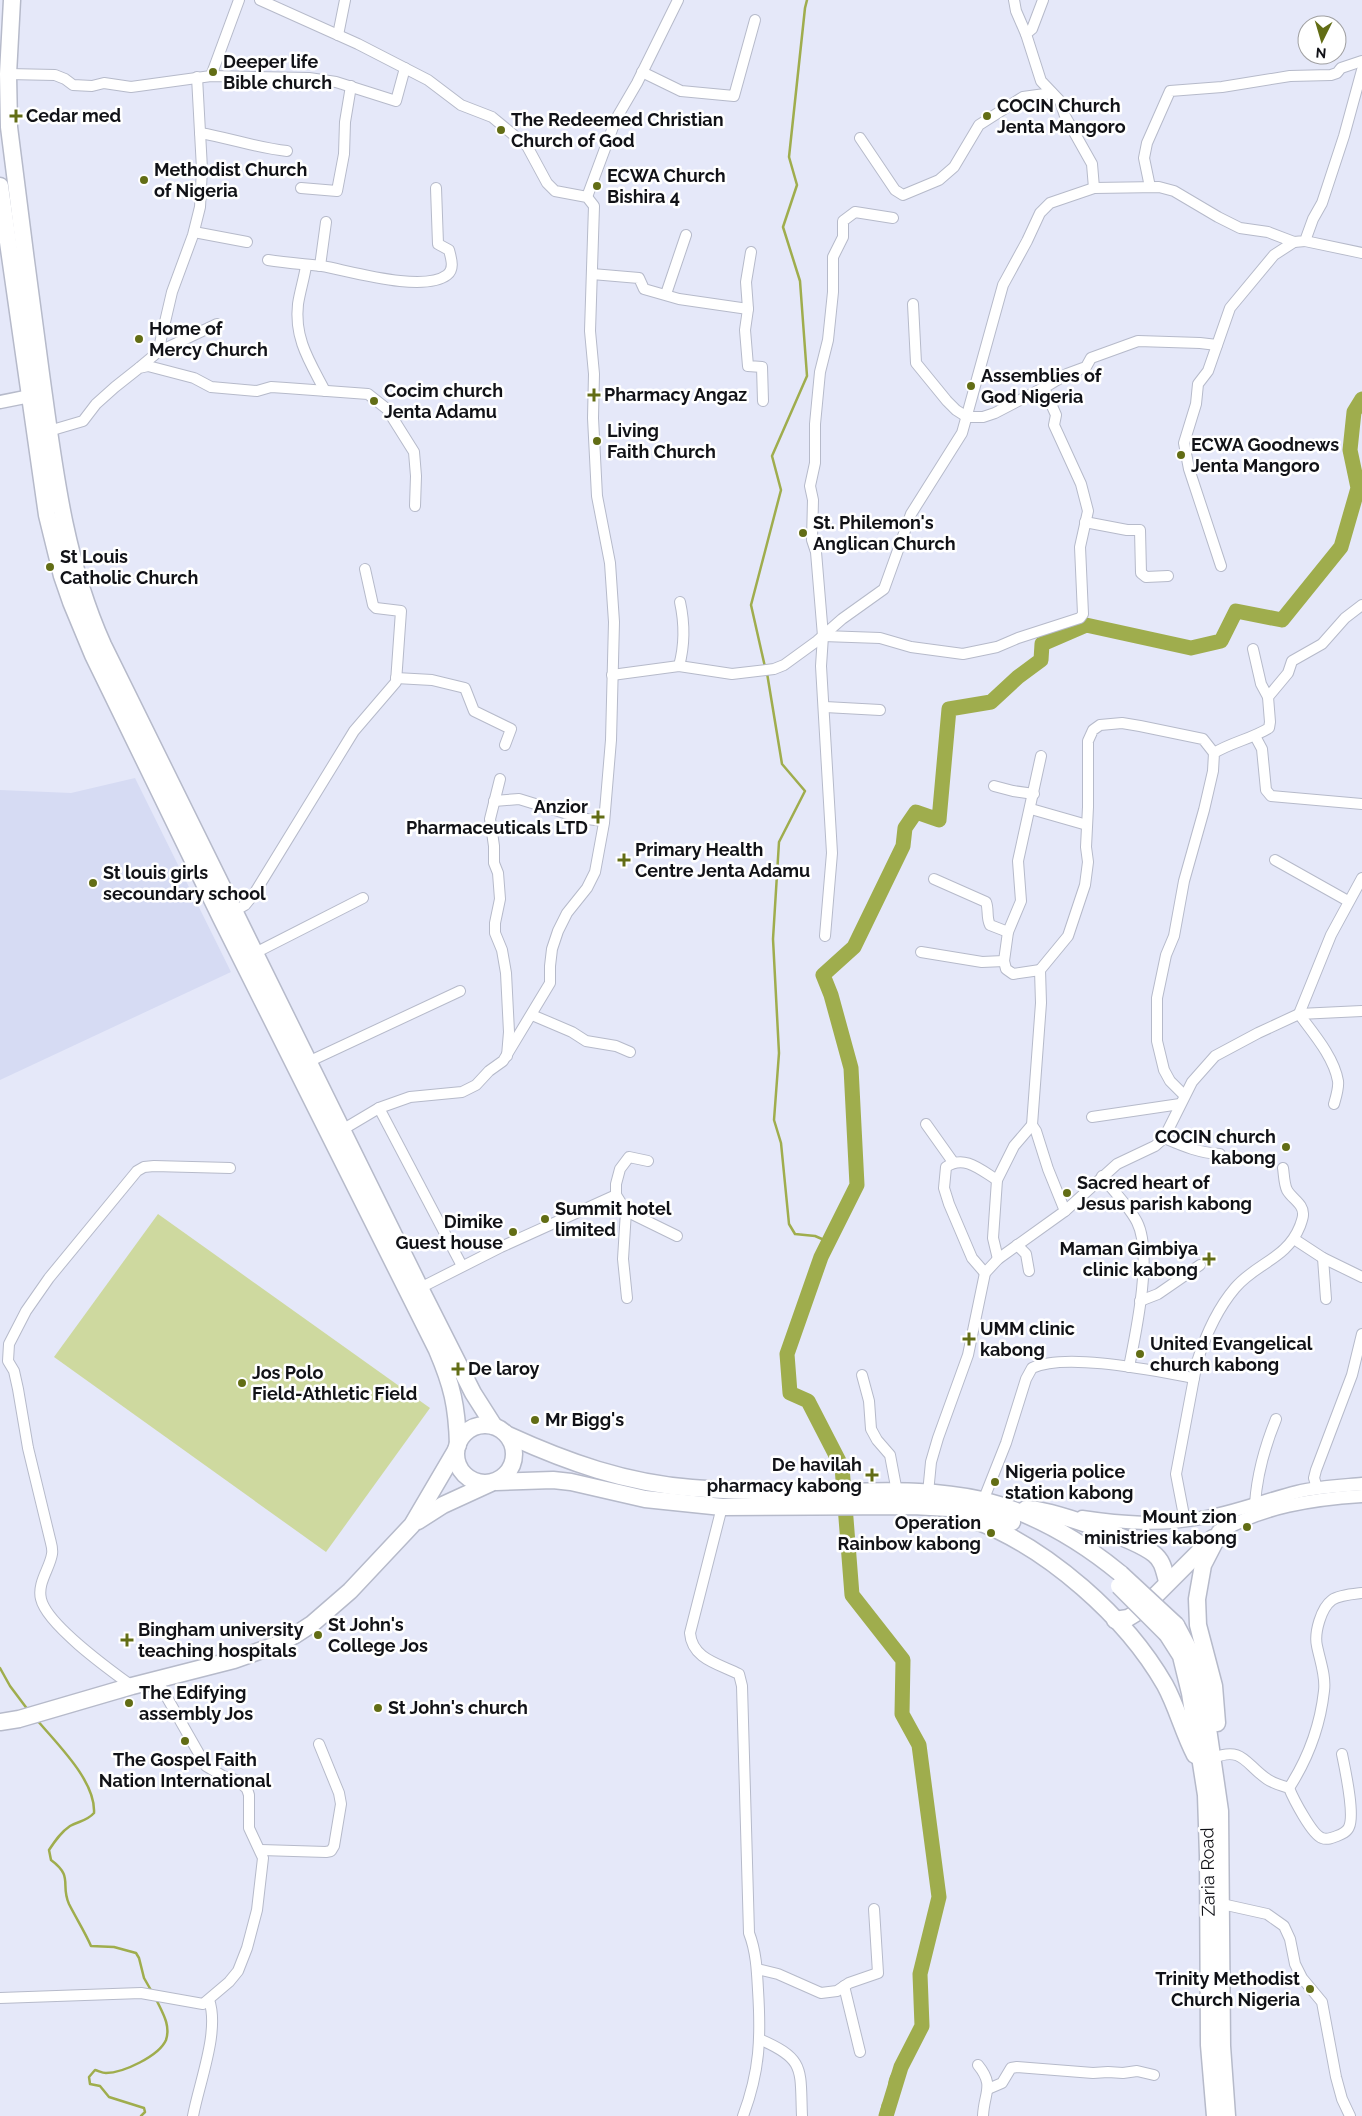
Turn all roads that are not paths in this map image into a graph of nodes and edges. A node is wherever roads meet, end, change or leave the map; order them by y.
1 (12, 0) edge
2 (239, 0) edge
3 (260, 0) edge
4 (345, 0) edge
5 (678, 0) edge
6 (1014, 0) edge
7 (1043, 0) edge
8 (755, 20) dead end
9 (1026, 34) junction
10 (338, 35) junction
11 (1362, 61) edge
12 (405, 68) junction
13 (1362, 70) edge
14 (642, 72) junction
15 (8, 74) junction
16 (211, 76) junction
17 (197, 77) junction
18 (351, 86) junction
19 (1052, 93) junction
20 (4, 127) edge
21 (200, 133) junction
22 (860, 138) dead end
23 (287, 151) dead end
24 (0, 186) edge
25 (1150, 186) junction
26 (301, 188) dead end
27 (436, 188) dead end
28 (1094, 188) junction
29 (587, 197) junction
30 (893, 218) dead end
31 (326, 222) dead end
32 (13, 227) junction
33 (194, 232) junction
34 (686, 234) dead end
35 (1305, 241) junction
36 (247, 242) dead end
37 (1294, 242) junction
38 (751, 252) dead end
39 (1362, 253) edge
40 (268, 260) dead end
41 (306, 266) junction
42 (320, 266) junction
43 (592, 274) junction
44 (666, 294) junction
45 (913, 304) dead end
46 (748, 309) junction
47 (217, 324) dead end
48 (1216, 345) junction
49 (158, 352) junction
50 (139, 368) junction
51 (1044, 388) junction
52 (325, 391) junction
53 (30, 396) junction
54 (762, 401) dead end
55 (0, 402) edge
56 (967, 418) junction
57 (49, 432) junction
58 (414, 506) dead end
59 (1085, 522) junction
60 (1221, 566) dead end
61 (365, 569) dead end
62 (1168, 576) dead end
63 (680, 602) dead end
64 (1362, 606) edge
65 (823, 636) junction
66 (1253, 649) dead end
67 (679, 666) junction
68 (612, 675) junction
69 (396, 678) junction
70 (1268, 697) junction
71 (825, 707) junction
72 (880, 710) dead end
73 (1255, 736) junction
74 (505, 745) dead end
75 (1214, 752) junction
76 (1041, 756) dead end
77 (500, 779) dead end
78 (994, 786) dead end
79 (1034, 794) junction
80 (494, 801) junction
81 (1362, 804) edge
82 (1031, 809) junction
83 (604, 821) junction
84 (1087, 826) junction
85 (1276, 860) dead end
86 (1362, 878) edge
87 (934, 879) dead end
88 (363, 898) dead end
89 (1348, 901) junction
90 (227, 915) junction
91 (1008, 932) junction
92 (825, 936) dead end
93 (921, 952) dead end
94 (255, 953) junction
95 (1004, 961) junction
96 (1040, 970) junction
97 (460, 990) dead end
98 (1362, 1011) edge
99 (1298, 1014) junction
100 (532, 1015) junction
101 (630, 1052) dead end
102 (506, 1057) junction
103 (308, 1062) junction
104 (1182, 1099) junction
105 (1334, 1104) dead end
106 (379, 1108) junction
107 (1092, 1117) dead end
108 (926, 1124) dead end
109 (1032, 1125) junction
110 (342, 1130) junction
111 (1164, 1138) junction
112 (1220, 1154) dead end
113 (648, 1161) dead end
114 (953, 1162) junction
115 (230, 1168) dead end
116 (1283, 1168) dead end
117 (1102, 1176) junction
118 (997, 1180) junction
119 (616, 1195) junction
120 (626, 1211) junction
121 (1065, 1211) junction
122 (677, 1236) dead end
123 (1294, 1239) junction
124 (1017, 1245) junction
125 (1323, 1258) junction
126 (998, 1259) junction
127 (1200, 1265) dead end
128 (462, 1266) junction
129 (1029, 1271) dead end
130 (985, 1273) junction
131 (1362, 1277) edge
132 (420, 1288) junction
133 (627, 1298) dead end
134 (1326, 1299) dead end
135 (1140, 1301) junction
136 (1362, 1334) edge
137 (1129, 1367) junction
138 (862, 1375) dead end
139 (1194, 1378) junction
140 (1276, 1419) dead end
141 (494, 1426) junction
142 (508, 1435) junction
143 (457, 1447) junction
144 (494, 1482) junction
145 (1362, 1484) edge
146 (1317, 1488) junction
147 (897, 1492) junction
148 (928, 1492) junction
149 (1362, 1496) edge
150 (863, 1499) junction
151 (830, 1500) junction
152 (983, 1501) junction
153 (1255, 1504) junction
154 (913, 1506) junction
155 (722, 1507) junction
156 (1011, 1510) junction
157 (1048, 1512) junction
158 (1185, 1521) junction
159 (412, 1525) junction
160 (1220, 1532) junction
161 (1119, 1579) junction
162 (1167, 1581) junction
163 (1362, 1593) edge
164 (1115, 1620) junction
165 (1171, 1630) junction
166 (157, 1680) junction
167 (132, 1686) junction
168 (0, 1722) edge
169 (319, 1744) dead end
170 (1342, 1754) dead end
171 (1209, 1758) junction
172 (1289, 1788) junction
173 (261, 1850) junction
174 (1222, 1904) junction
175 (874, 1909) dead end
176 (757, 1968) junction
177 (844, 1986) junction
178 (0, 1998) edge
179 (209, 2000) junction
180 (760, 2038) junction
181 (860, 2052) dead end
182 (978, 2065) dead end
183 (1154, 2075) dead end
184 (988, 2089) junction
185 (193, 2116) edge
186 (743, 2116) edge
187 (802, 2116) edge
188 (983, 2116) edge
189 (1215, 2116) edge
190 (1227, 2116) edge
191 (1350, 2116) edge

1 - 15 main road
2 - 16 street
3 - 10 street
4 - 10 street
5 - 14 street
6 - 9 street
7 - 9 street
8 - 14 street
9 - 19 street
10 - 12 street
11 - 25 street
12 - 18 street
12 - 29 street
13 - 35 street
14 - 29 street
15 - 17 street
15 - 20 main road
16 - 17 street
16 - 18 street
17 - 21 street
18 - 26 street
19 - 22 street
19 - 28 street
20 - 32 main road
21 - 23 street
21 - 33 street
24 - 32 main road
25 - 28 street
25 - 37 street
27 - 42 street
28 - 56 street
29 - 43 street
30 - 65 street
31 - 42 street
32 - 53 main road
32 - 57 main road
33 - 36 street
33 - 49 street
34 - 44 street
35 - 37 street
35 - 39 street
37 - 48 street
38 - 46 street
40 - 41 street
41 - 42 street
41 - 52 street
43 - 44 street
43 - 68 street
44 - 46 street
45 - 56 street
46 - 54 street
47 - 49 street
48 - 51 street
48 - 60 street
49 - 50 street
50 - 52 street
50 - 57 street
51 - 56 street
51 - 59 street
52 - 58 street
53 - 55 street
53 - 90 main road
56 - 65 street
57 - 90 main road
59 - 62 street
59 - 65 street
61 - 69 street
63 - 67 street
64 - 70 street
65 - 67 street
65 - 71 street
66 - 70 street
67 - 68 street
68 - 83 street
69 - 74 street
69 - 90 street
70 - 73 street
71 - 72 street
71 - 92 street
73 - 75 street
73 - 81 street
75 - 84 street
75 - 104 street
76 - 79 street
77 - 80 street
78 - 79 street
79 - 82 street
80 - 83 street
80 - 102 street
82 - 84 street
82 - 91 street
83 - 100 street
84 - 96 street
85 - 89 street
86 - 89 street
87 - 91 street
88 - 94 street
89 - 99 street
90 - 94 main road
90 - 143 main road
91 - 95 street
93 - 95 street
94 - 103 main road
95 - 96 street
96 - 109 street
97 - 103 street
98 - 99 street
99 - 104 street
99 - 105 street
100 - 101 street
100 - 102 street
102 - 106 street
103 - 110 main road
104 - 107 street
104 - 111 street
106 - 110 street
106 - 128 street
108 - 114 street
109 - 118 street
109 - 121 street
110 - 132 main road
111 - 112 street
111 - 117 street
113 - 119 street
114 - 118 street
114 - 130 street
115 - 167 street
116 - 123 street
117 - 121 street
117 - 135 street
118 - 126 street
119 - 120 street
119 - 128 street
120 - 122 street
120 - 133 street
121 - 124 street
123 - 125 street
123 - 139 street
124 - 126 street
124 - 129 street
125 - 131 street
125 - 134 street
126 - 130 street
127 - 135 street
128 - 132 street
130 - 148 street
132 - 141 main road
135 - 137 street
136 - 146 street
137 - 139 street
137 - 152 street
138 - 147 street
139 - 158 street
140 - 153 street
141 - 142 main road
141 - 143 main road
142 - 144 main road
142 - 151 main road
143 - 144 main road
143 - 159 main road
144 - 155 main road
144 - 159 main road
145 - 146 street
146 - 153 street
147 - 148 main road
147 - 150 main road
148 - 152 main road
149 - 160 street
150 - 151 main road
150 - 154 main road
151 - 155 main road
152 - 156 main road
153 - 158 street
154 - 161 main road
154 - 164 main road
155 - 176 street
156 - 157 main road
156 - 161 main road
157 - 158 street
157 - 162 main road
159 - 166 main road
160 - 162 main road
160 - 171 main road
161 - 165 main road, bridge
162 - 164 main road
163 - 172 street
164 - 171 main road
165 - 171 main road, Zaria Road
165 - 171 main road
166 - 167 main road
166 - 173 street
167 - 168 main road
169 - 173 street
170 - 172 street
171 - 172 street
171 - 174 main road
171 - 189 main road, Zaria Road
173 - 179 street
174 - 190 main road
174 - 191 street
175 - 177 street
176 - 177 street
176 - 180 street
177 - 181 street
178 - 179 street
179 - 185 street
180 - 186 street
180 - 187 street
182 - 184 street
183 - 184 street
184 - 188 street

